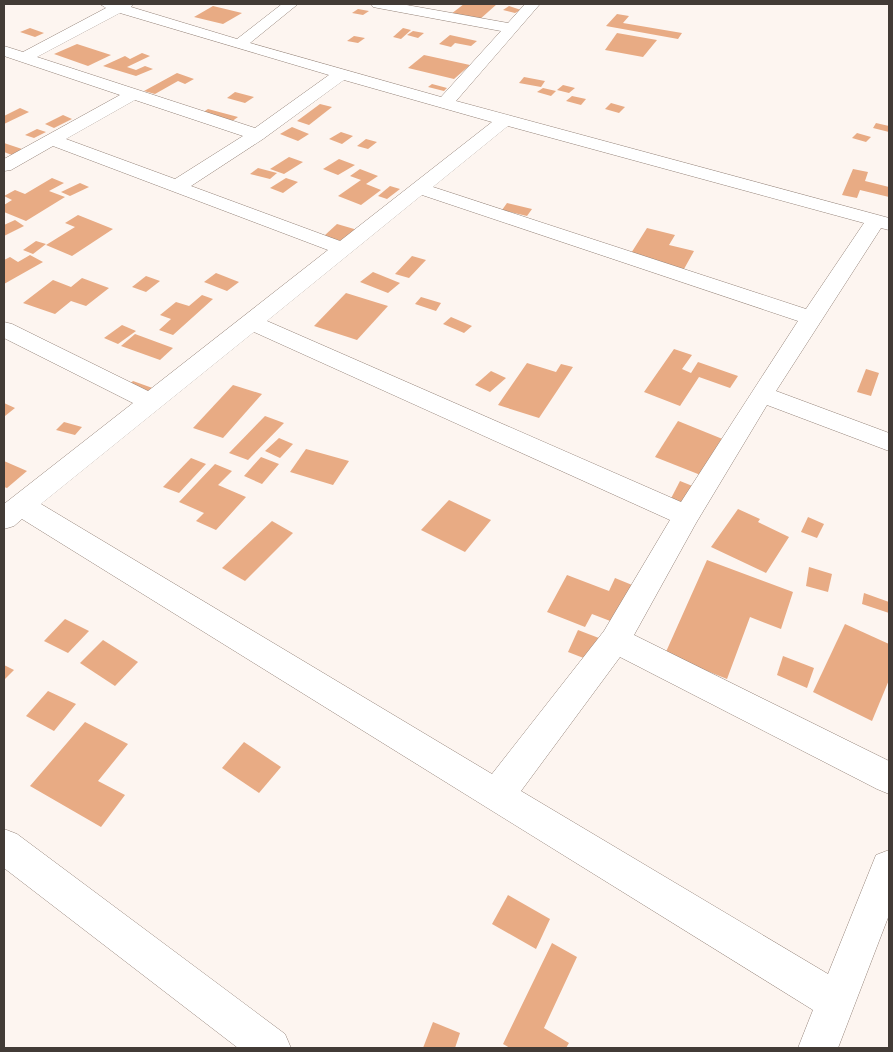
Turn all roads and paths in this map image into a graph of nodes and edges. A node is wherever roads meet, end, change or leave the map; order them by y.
1 (291, 4) edge
2 (378, 4) edge
3 (533, 4) edge
4 (118, 5) edge
5 (512, 28) junction
6 (240, 45) junction
7 (4, 51) edge
8 (23, 58) junction
9 (342, 74) junction
10 (134, 94) junction
11 (446, 102) junction
12 (505, 120) junction
13 (257, 135) junction
14 (52, 140) junction
15 (4, 166) edge
16 (176, 187) junction
17 (419, 188) junction
18 (883, 222) edge
19 (343, 249) junction
20 (810, 318) junction
21 (252, 323) junction
22 (4, 329) edge
23 (762, 394) junction
24 (150, 402) junction
25 (889, 442) edge
26 (12, 512) edge
27 (686, 516) junction
28 (615, 640) junction
29 (889, 778) edge
30 (496, 795) junction
31 (4, 846) edge
32 (889, 868) edge
33 (836, 1001) junction
34 (271, 1048) edge
35 (818, 1048) edge

1 - 6 street
2 - 5 street
3 - 5 street
4 - 6 street
4 - 8 street
5 - 11 street
6 - 9 street
7 - 8 street
8 - 10 street
9 - 11 street
9 - 13 street
10 - 13 street
10 - 14 street
11 - 12 street
12 - 17 street
12 - 18 street
13 - 16 street
14 - 15 street
14 - 16 street
16 - 19 street
17 - 19 street
17 - 20 street
18 - 20 street
19 - 21 street
20 - 23 street
21 - 24 street
21 - 27 street
22 - 24 street
23 - 25 street
23 - 27 street
24 - 26 street
26 - 30 street
27 - 28 street
28 - 29 street
28 - 30 street
30 - 33 street
31 - 34 street
32 - 33 street
33 - 35 street

